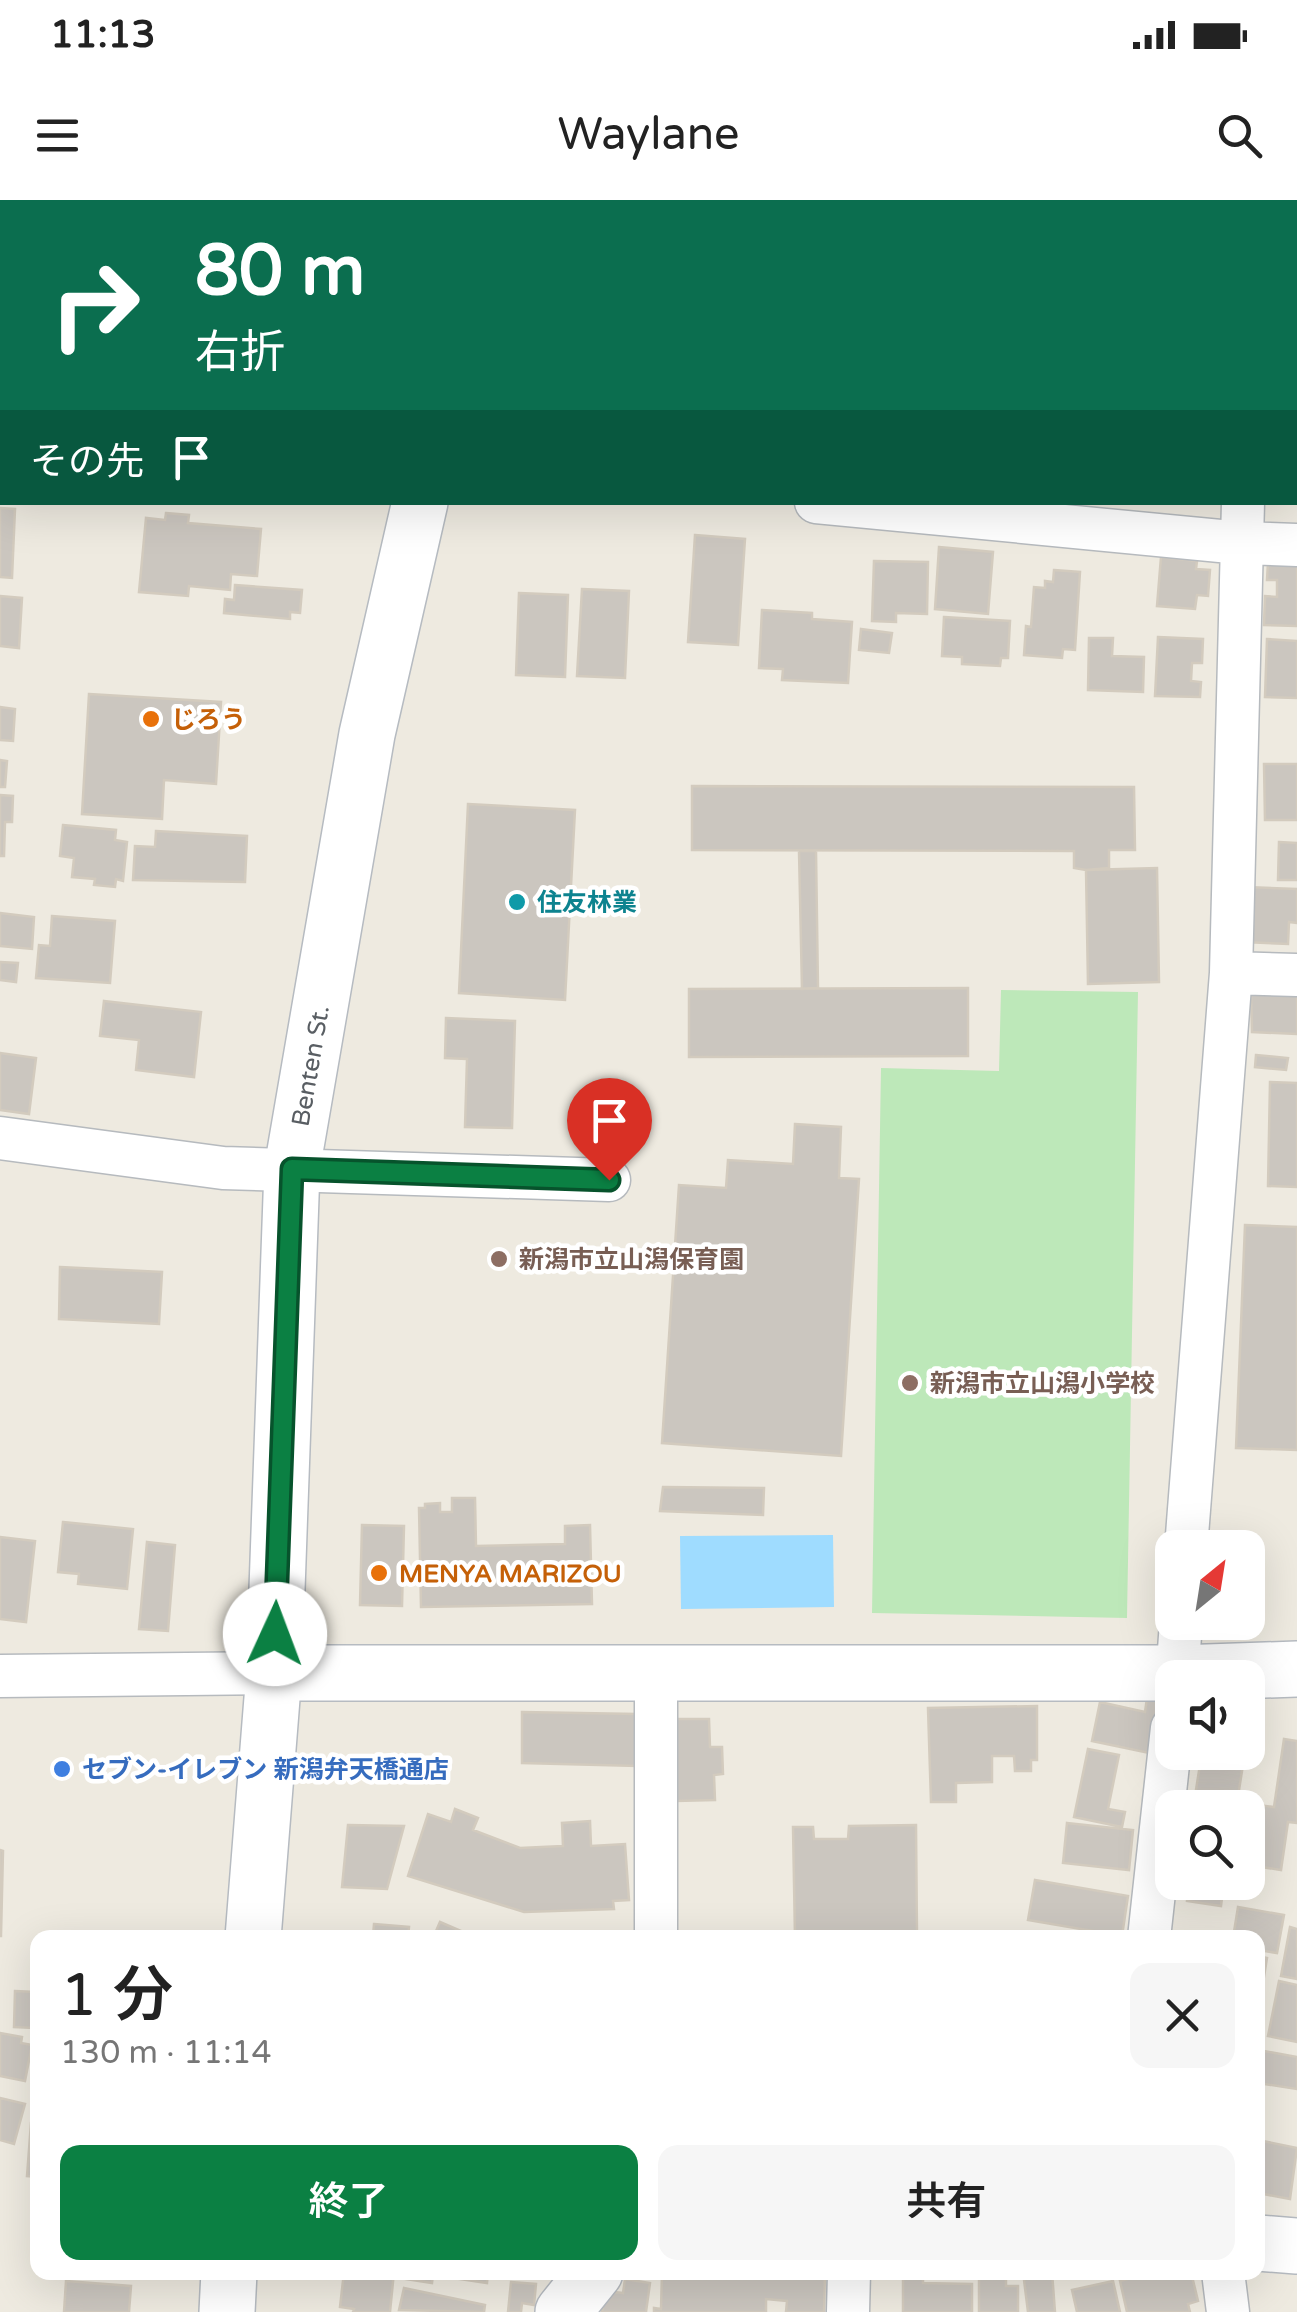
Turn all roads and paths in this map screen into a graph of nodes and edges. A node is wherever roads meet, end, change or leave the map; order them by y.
1 (419, 505) edge
2 (877, 505) edge
3 (1242, 523) edge
4 (1297, 546) edge
5 (1232, 972) junction
6 (1297, 975) edge
7 (0, 1138) edge
8 (292, 1169) junction
9 (609, 1180) dead end
10 (1187, 1530) edge
11 (1179, 1658) edge
12 (1297, 1669) edge
13 (656, 1671) junction
14 (274, 1673) junction
15 (0, 1676) edge
16 (1167, 1770) edge
17 (254, 1930) edge
18 (656, 1930) edge
19 (1150, 1930) edge
20 (1265, 2244) edge
21 (1297, 2246) edge
22 (229, 2280) edge
23 (588, 2280) edge
24 (850, 2280) edge
25 (1224, 2280) edge
26 (227, 2312) edge
27 (563, 2312) edge
28 (848, 2312) edge
29 (1228, 2312) edge

1 - 8 street, Benten St.
2 - 3 street
3 - 4 street
3 - 5 street
5 - 6 street
5 - 10 street
7 - 8 street
8 - 9 street
8 - 14 street, Benten St.
11 - 12 street
11 - 13 street
13 - 14 street
13 - 18 street
14 - 15 street
14 - 17 street, Benten St.
16 - 19 street
20 - 21 street
22 - 26 street
23 - 27 street
24 - 28 street
25 - 29 street

